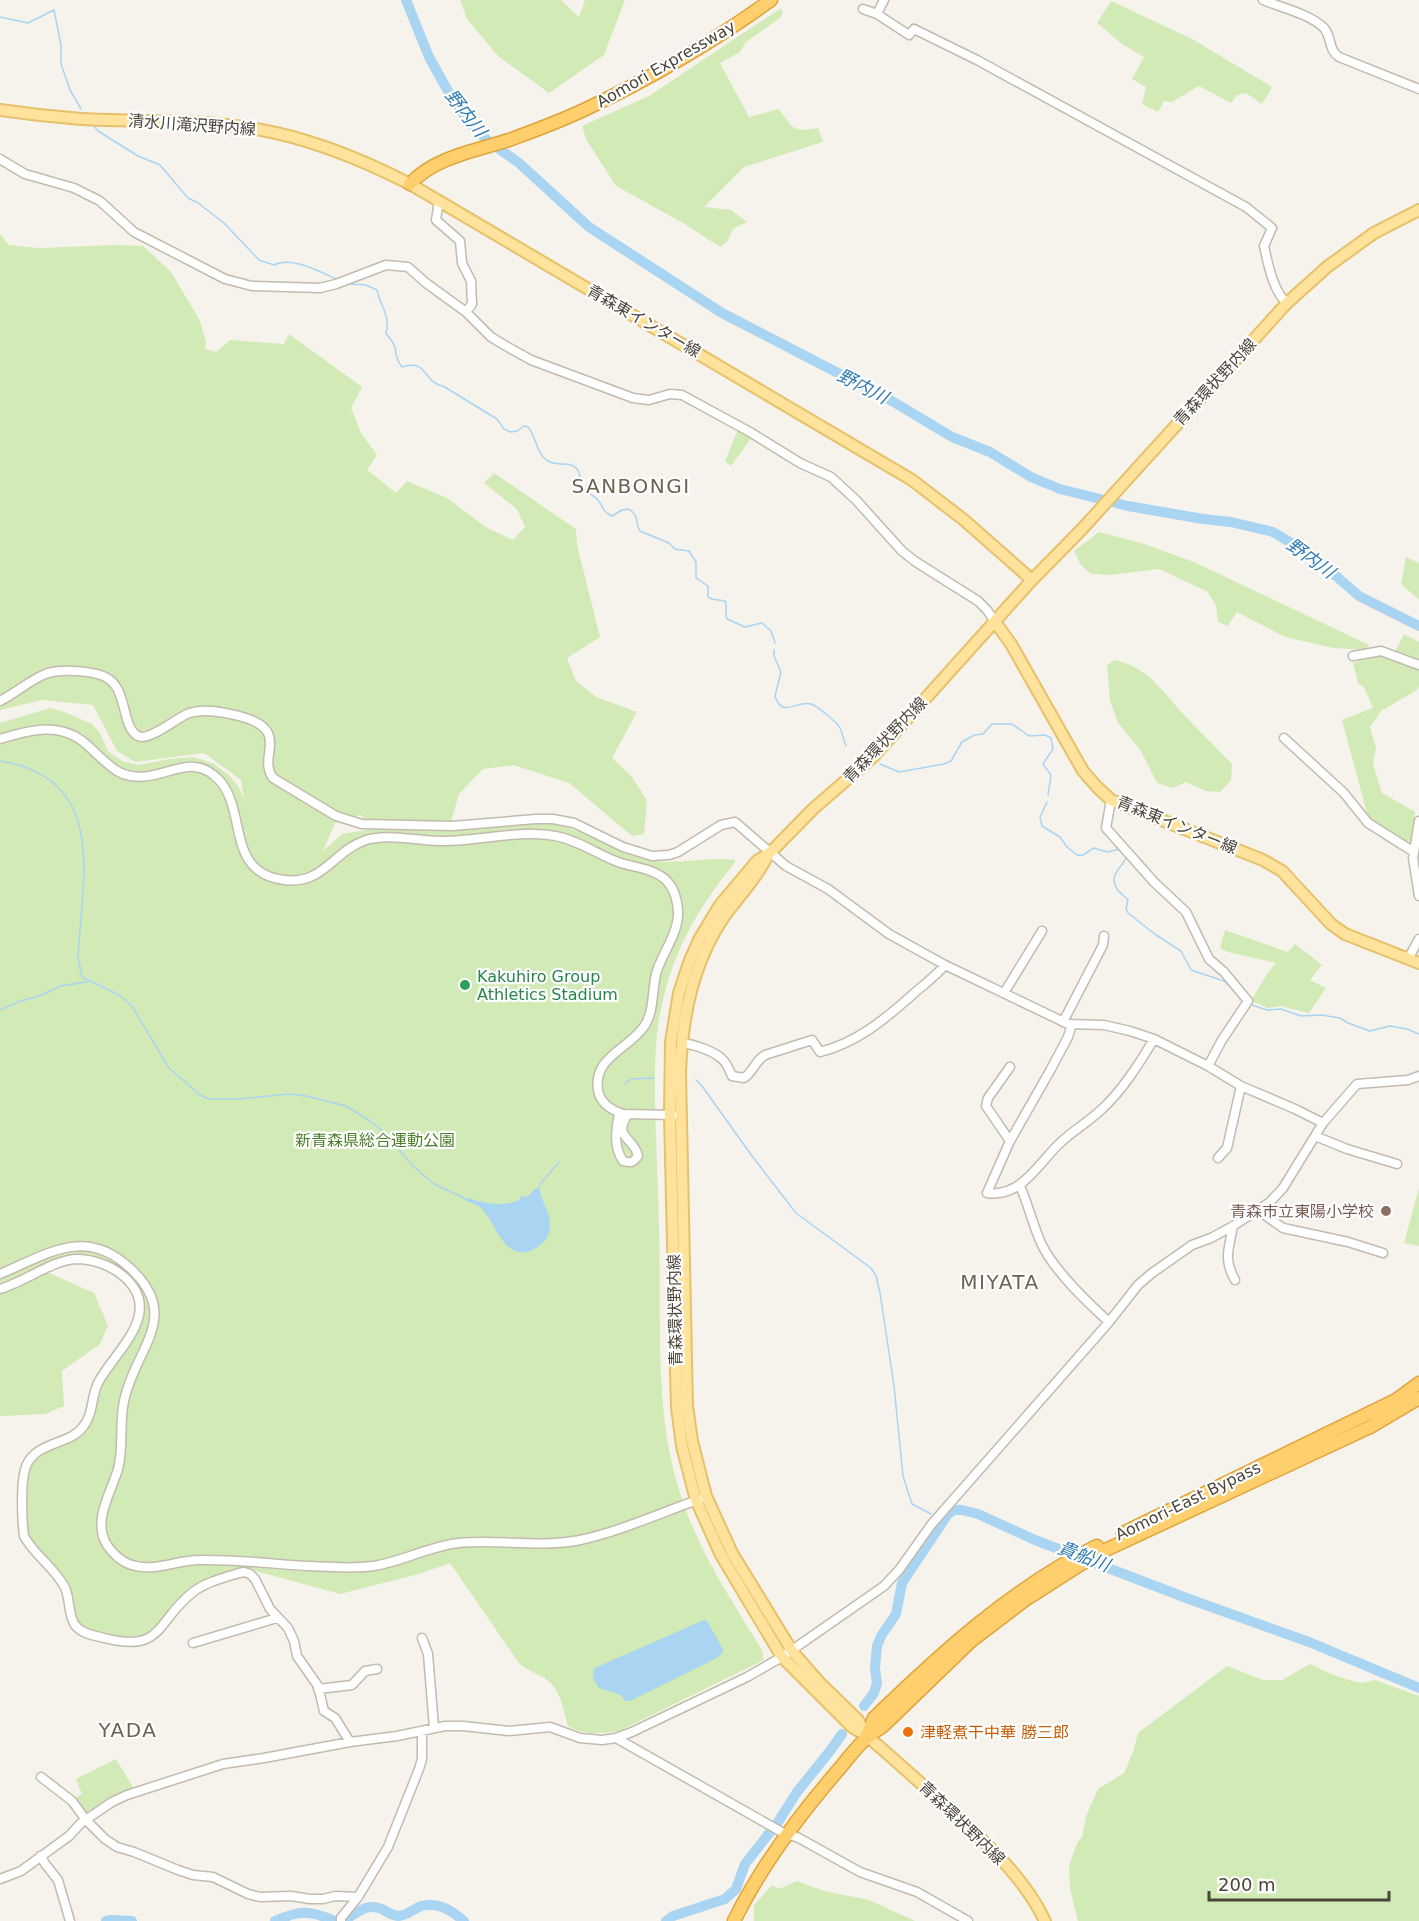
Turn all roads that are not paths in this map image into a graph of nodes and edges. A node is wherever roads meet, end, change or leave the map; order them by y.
1 (771, 0) edge
2 (884, 0) edge
3 (1263, 0) edge
4 (863, 9) dead end
5 (877, 14) junction
6 (1419, 89) edge
7 (0, 110) edge
8 (0, 159) edge
9 (410, 184) junction
10 (439, 201) junction
11 (1419, 210) edge
12 (1287, 303) junction
13 (466, 312) junction
14 (1032, 580) junction
15 (995, 622) junction
16 (1353, 656) dead end
17 (1419, 665) edge
18 (0, 701) edge
19 (1284, 738) dead end
20 (0, 739) edge
21 (1111, 800) junction
22 (1419, 821) edge
23 (1414, 852) junction
24 (770, 853) junction
25 (1419, 896) edge
26 (1042, 931) dead end
27 (1104, 936) dead end
28 (1419, 939) edge
29 (1408, 959) junction
30 (1419, 963) edge
31 (945, 965) junction
32 (1004, 993) junction
33 (1067, 1023) junction
34 (1154, 1039) junction
35 (681, 1043) junction
36 (1208, 1066) junction
37 (1011, 1067) dead end
38 (1419, 1076) edge
39 (1241, 1086) junction
40 (619, 1113) junction
41 (628, 1114) junction
42 (676, 1115) junction
43 (1323, 1123) junction
44 (1315, 1136) junction
45 (1010, 1141) junction
46 (634, 1146) junction
47 (619, 1153) junction
48 (1218, 1158) dead end
49 (1397, 1164) dead end
50 (1020, 1185) junction
51 (1259, 1211) junction
52 (1233, 1226) junction
53 (1383, 1253) dead end
54 (0, 1274) edge
55 (1235, 1280) dead end
56 (0, 1289) edge
57 (1109, 1322) junction
58 (1419, 1383) edge
59 (1419, 1398) edge
60 (701, 1498) junction
61 (1092, 1552) junction
62 (277, 1618) junction
63 (422, 1638) dead end
64 (193, 1643) dead end
65 (787, 1654) junction
66 (377, 1669) dead end
67 (318, 1689) junction
68 (434, 1728) junction
69 (422, 1732) junction
70 (867, 1736) junction
71 (616, 1738) junction
72 (350, 1742) junction
73 (41, 1777) dead end
74 (86, 1820) junction
75 (782, 1832) junction
76 (40, 1856) junction
77 (0, 1879) edge
78 (358, 1897) junction
79 (341, 1919) edge
80 (69, 1921) edge
81 (734, 1921) edge
82 (968, 1921) edge
83 (1045, 1921) edge

1 - 9 highway, Aomori Expressway
2 - 5 street
3 - 6 street
4 - 5 street
5 - 12 street
7 - 9 main road, 清水川滝沢野内線
8 - 13 street
9 - 10 main road, 青森東インター線
10 - 13 street
10 - 14 main road, 青森東インター線
11 - 12 main road, 青森環状野内線
12 - 14 main road, 青森環状野内線
13 - 15 street
14 - 15 main road, 青森環状野内線
15 - 21 main road, 青森東インター線
15 - 24 main road, 青森環状野内線
16 - 17 street
18 - 24 street
19 - 23 street
20 - 40 street
21 - 29 main road, 青森東インター線
21 - 36 street
22 - 23 street
23 - 25 street
24 - 31 street
24 - 35 main road, 青森環状野内線
24 - 42 main road, 青森環状野内線
26 - 32 street
27 - 33 street
28 - 29 street
29 - 30 main road, 青森東インター線
31 - 32 street
31 - 35 street
32 - 33 street
33 - 34 street
33 - 45 street
34 - 36 street
34 - 50 street
35 - 42 main road, 青森環状野内線
36 - 39 street
37 - 45 street
38 - 43 street
39 - 43 street
39 - 48 street
40 - 41 street
40 - 47 street
41 - 42 street
41 - 46 street
42 - 60 main road, 青森環状野内線
43 - 44 street
44 - 49 street
44 - 51 street
45 - 50 street
46 - 47 street
46 - 47 street
50 - 57 street
51 - 52 street
51 - 53 street
52 - 55 street
52 - 57 street
54 - 60 street
56 - 62 street
57 - 65 street
58 - 61 highway, Aomori-East Bypass
59 - 61 highway, Aomori-East Bypass
60 - 65 main road, 青森環状野内線
61 - 70 highway, Aomori-East Bypass
62 - 64 street
62 - 67 street
63 - 68 street
65 - 70 main road, 青森環状野内線
65 - 71 street
66 - 67 street
67 - 72 street
68 - 69 street
68 - 71 street
69 - 72 street
69 - 78 street
70 - 75 highway, Aomori-East Bypass
70 - 83 main road, 青森環状野内線
71 - 75 street
72 - 74 street
73 - 74 street
74 - 76 street
74 - 78 street
75 - 81 highway, Aomori-East Bypass
75 - 82 street
76 - 77 street
76 - 80 street
78 - 79 street

